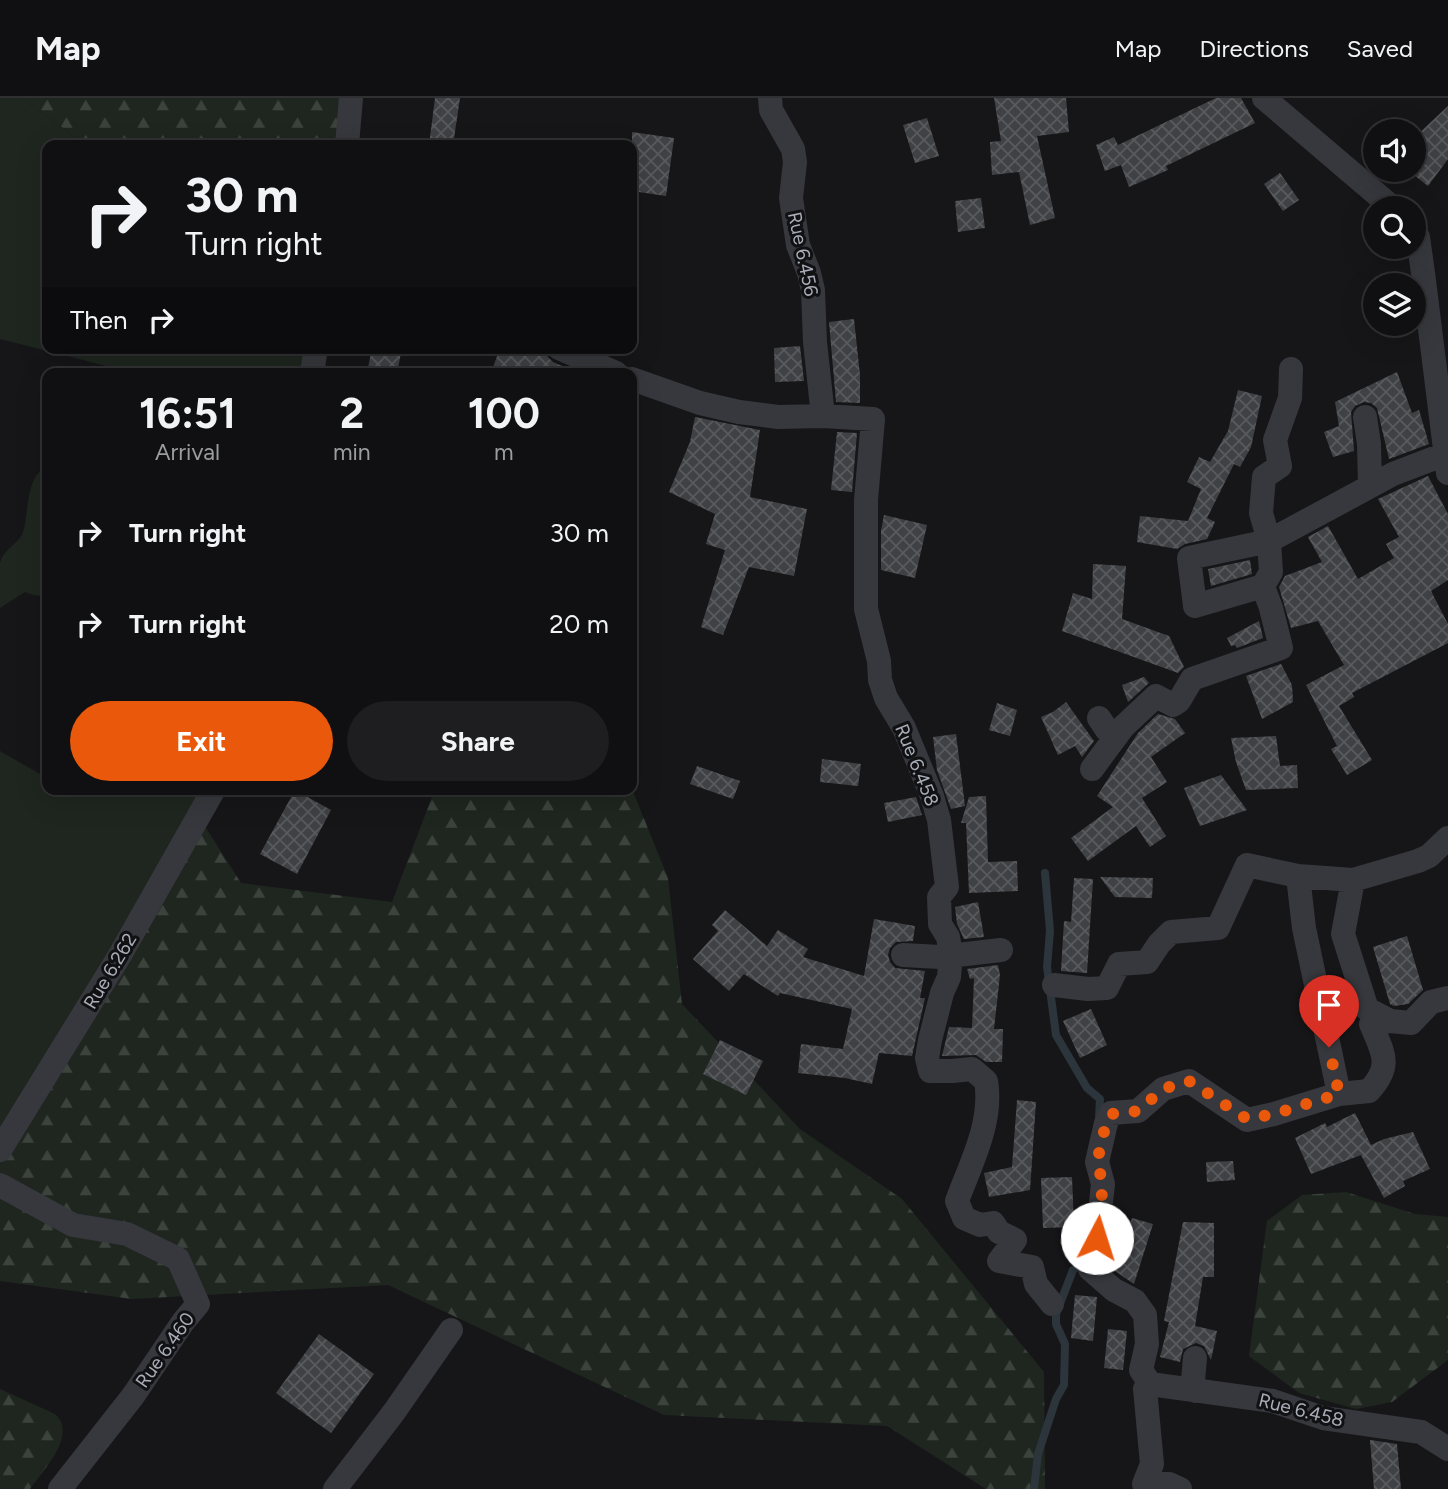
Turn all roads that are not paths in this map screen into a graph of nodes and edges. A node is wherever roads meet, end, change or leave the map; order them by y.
1 (351, 98) edge
2 (770, 98) edge
3 (1264, 98) edge
4 (347, 140) edge
5 (1379, 196) edge
6 (1421, 259) edge
7 (573, 354) edge
8 (605, 368) edge
9 (1291, 369) dead end
10 (637, 381) edge
11 (823, 416) junction
12 (1365, 417) dead end
13 (1447, 465) edge
14 (1370, 485) junction
15 (1269, 541) junction
16 (1263, 586) junction
17 (1099, 718) dead end
18 (1123, 727) junction
19 (1092, 769) dead end
20 (211, 795) edge
21 (1448, 838) edge
22 (1298, 876) junction
23 (1353, 880) junction
24 (1001, 950) dead end
25 (951, 954) junction
26 (903, 955) dead end
27 (1054, 985) dead end
28 (1448, 998) edge
29 (1390, 1021) junction
30 (1339, 1094) junction
31 (4, 1137) edge
32 (0, 1185) edge
33 (1052, 1304) dead end
34 (451, 1330) dead end
35 (1195, 1358) dead end
36 (1150, 1384) junction
37 (1195, 1391) junction
38 (1448, 1449) edge
39 (1143, 1487) edge
40 (60, 1489) edge
41 (335, 1489) edge
42 (1180, 1489) edge

1 - 4 street
2 - 11 street, Rue 6.456
3 - 5 street
6 - 13 street
7 - 8 street
9 - 15 street
10 - 11 street, Rue 6.458
11 - 25 street, Rue 6.458
12 - 14 street
13 - 14 street
14 - 15 street
15 - 16 street
15 - 16 street
16 - 18 street
17 - 18 street
18 - 19 street
20 - 31 street, Rue 6.262
21 - 23 street
22 - 23 street
22 - 27 street
22 - 30 street
23 - 29 street
24 - 25 street
25 - 26 street
25 - 33 street
28 - 29 street
29 - 30 street
30 - 36 street
32 - 40 street, Rue 6.460
34 - 41 street
35 - 37 street
36 - 37 street, Rue 6.458
36 - 39 street
37 - 38 street, Rue 6.458
39 - 42 street

